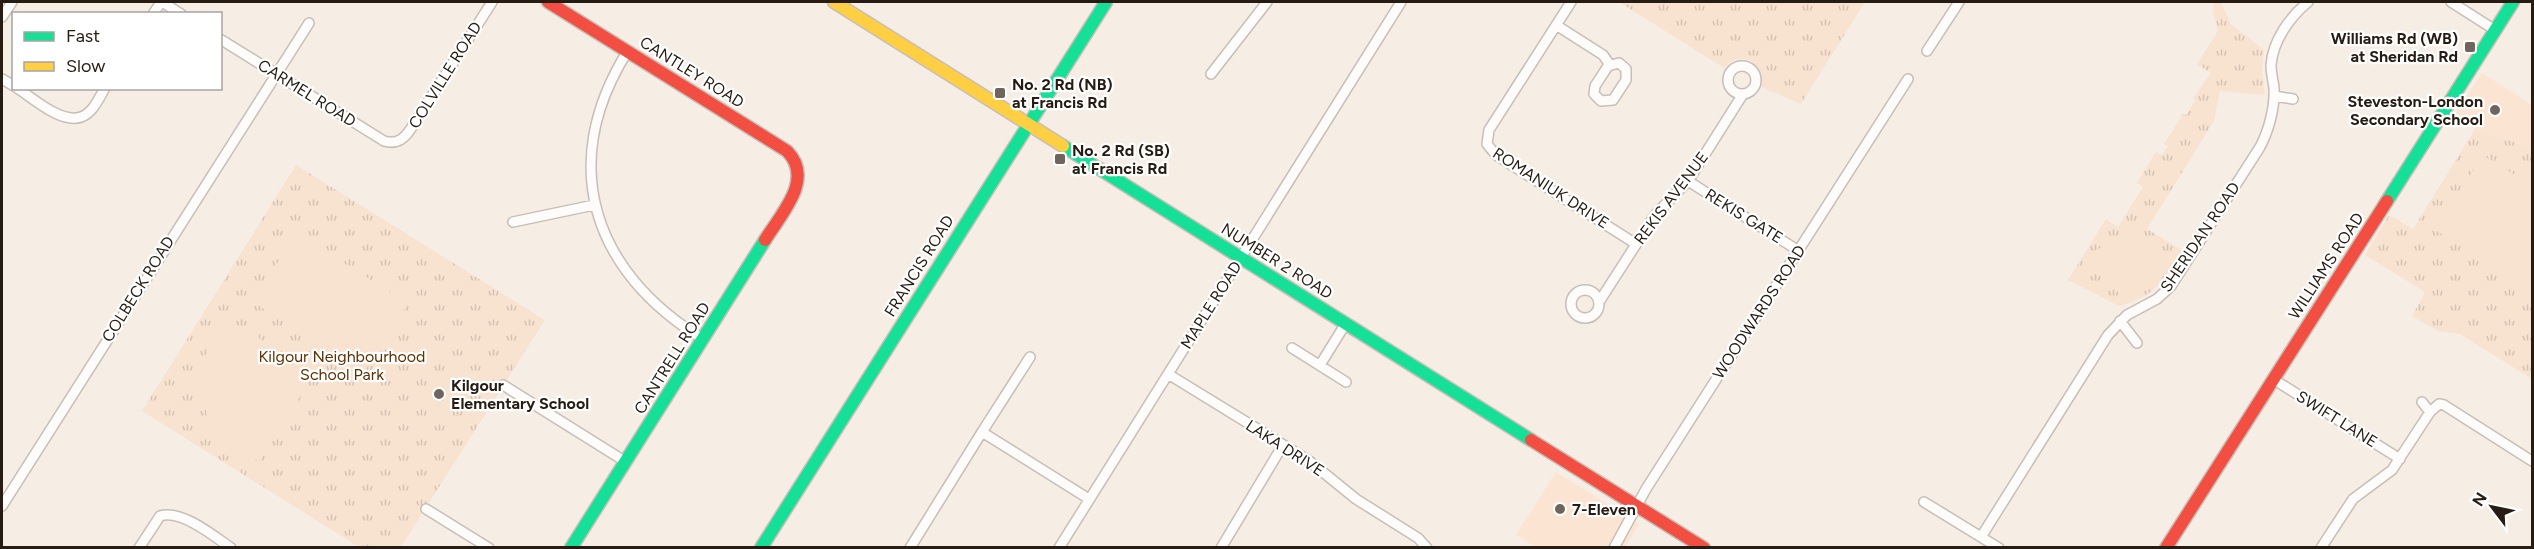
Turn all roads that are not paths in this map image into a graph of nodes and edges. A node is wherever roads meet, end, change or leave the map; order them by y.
1 (12, 2) edge
2 (161, 2) edge
3 (492, 2) edge
4 (548, 2) edge
5 (834, 2) edge
6 (1106, 2) edge
7 (1267, 2) edge
8 (1401, 2) edge
9 (1571, 2) edge
10 (1959, 2) edge
11 (2308, 2) edge
12 (2451, 2) edge
13 (2513, 2) edge
14 (178, 12) edge
15 (2, 18) edge
16 (309, 23) dead end
17 (1556, 25) junction
18 (2495, 30) junction
19 (222, 40) edge
20 (1926, 51) dead end
21 (627, 52) junction
22 (1610, 64) dead end
23 (275, 73) junction
24 (1211, 74) dead end
25 (1908, 79) dead end
26 (20, 90) edge
27 (104, 90) edge
28 (1743, 94) dead end
29 (2274, 96) junction
30 (2293, 99) dead end
31 (1028, 124) junction
32 (394, 143) joint
33 (1688, 181) junction
34 (798, 184) joint
35 (594, 205) junction
36 (513, 222) dead end
37 (1636, 244) junction
38 (1799, 251) junction
39 (1240, 257) junction
40 (1599, 302) dead end
41 (2120, 321) junction
42 (1346, 323) junction
43 (703, 339) junction
44 (2137, 343) dead end
45 (1292, 348) dead end
46 (1030, 357) dead end
47 (1320, 365) junction
48 (1168, 374) junction
49 (2273, 379) junction
50 (1346, 382) dead end
51 (503, 385) dead end
52 (2422, 402) dead end
53 (2430, 412) junction
54 (982, 432) junction
55 (1283, 445) junction
56 (2400, 459) junction
57 (2532, 461) edge
58 (626, 462) junction
59 (1089, 499) junction
60 (1924, 502) dead end
61 (2, 506) edge
62 (1637, 506) junction
63 (426, 509) dead end
64 (1981, 537) junction
65 (139, 548) edge
66 (231, 548) edge
67 (489, 548) edge
68 (571, 548) edge
69 (761, 548) edge
70 (910, 548) edge
71 (1059, 548) edge
72 (1221, 548) edge
73 (1427, 548) edge
74 (1614, 548) edge
75 (1704, 548) edge
76 (1999, 548) edge
77 (2166, 548) edge
78 (2321, 548) edge

1 - 15 street
2 - 14 street
3 - 32 street, COLVILLE ROAD
4 - 21 street, CANTLEY ROAD
5 - 31 street, NUMBER 2 ROAD
6 - 31 street, FRANCIS ROAD
7 - 24 street
8 - 39 street, MAPLE ROAD
9 - 17 street, ROMANIUK DRIVE
10 - 20 street
11 - 29 street, SHERIDAN ROAD
12 - 18 street
13 - 18 street, WILLIAMS ROAD
16 - 23 street, COLBECK ROAD
17 - 22 street
17 - 37 street, ROMANIUK DRIVE
18 - 49 street, WILLIAMS ROAD
19 - 23 street, CARMEL ROAD
21 - 34 street, CANTLEY ROAD
21 - 35 street
23 - 32 street, CARMEL ROAD
23 - 61 street, COLBECK ROAD
25 - 38 street, WOODWARDS ROAD
26 - 27 street
28 - 33 street, REKIS AVENUE
29 - 30 street
29 - 41 street, SHERIDAN ROAD
31 - 39 street, NUMBER 2 ROAD
31 - 69 street, FRANCIS ROAD
33 - 37 street, REKIS AVENUE
33 - 38 street, REKIS GATE
34 - 43 street, CANTRELL ROAD
35 - 36 street
35 - 43 street
37 - 40 street, REKIS AVENUE
38 - 62 street, WOODWARDS ROAD
39 - 42 street, NUMBER 2 ROAD
39 - 48 street, MAPLE ROAD
41 - 44 street
41 - 64 street, SHERIDAN ROAD
42 - 47 street
42 - 62 street, NUMBER 2 ROAD
43 - 58 street, CANTRELL ROAD
45 - 47 street
46 - 54 street
47 - 50 street
48 - 55 street, LAKA DRIVE
48 - 59 street, MAPLE ROAD
49 - 56 street, SWIFT LANE
49 - 77 street, WILLIAMS ROAD
51 - 58 street
52 - 53 street
53 - 56 street
53 - 57 street
54 - 59 street
54 - 70 street
55 - 72 street
55 - 73 street, LAKA DRIVE
56 - 78 street
58 - 68 street, CANTRELL ROAD
59 - 71 street, MAPLE ROAD
60 - 64 street
62 - 74 street, WOODWARDS ROAD
62 - 75 street, NUMBER 2 ROAD
63 - 67 street
64 - 76 street
65 - 66 street

